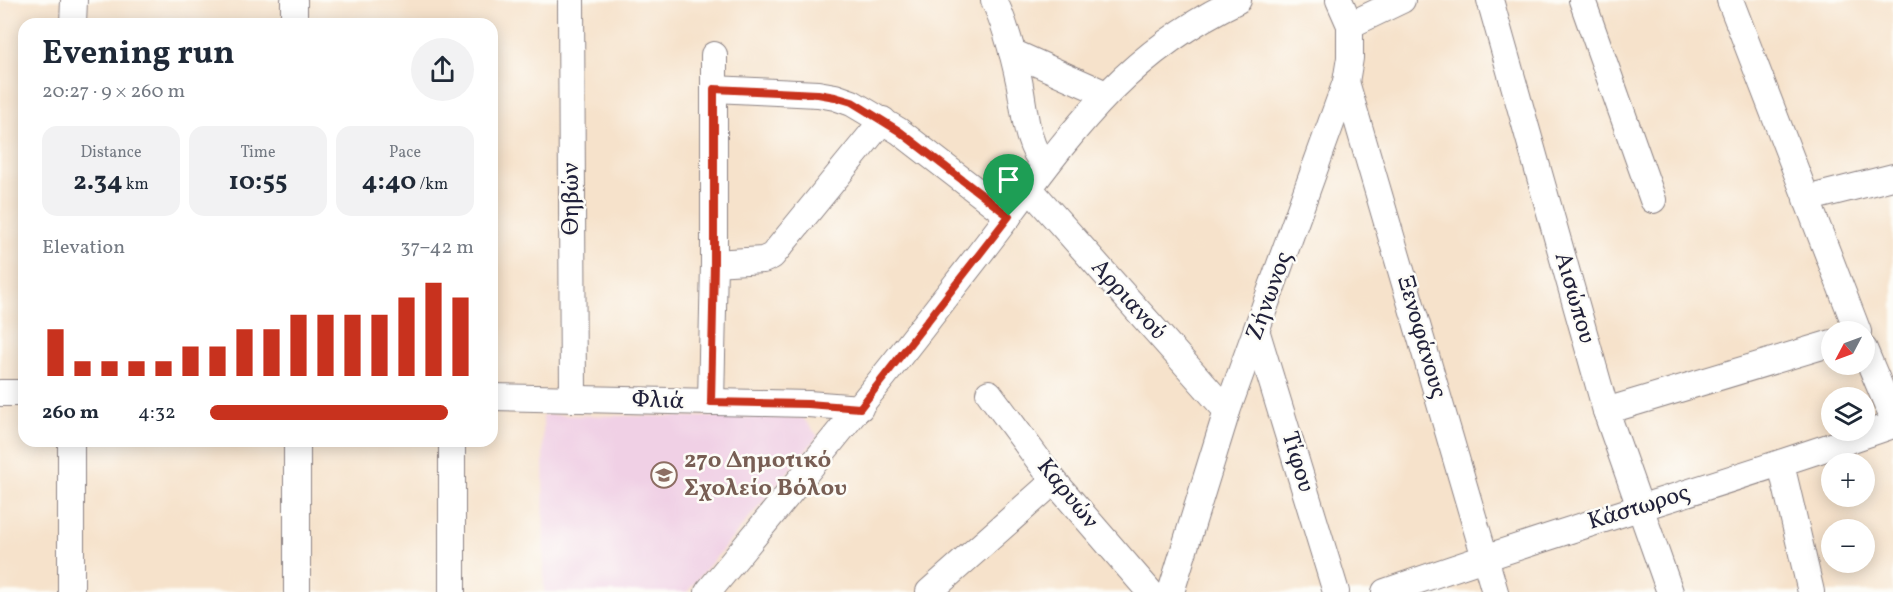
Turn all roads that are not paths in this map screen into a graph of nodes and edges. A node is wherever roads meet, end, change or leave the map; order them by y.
1 (74, 0) edge
2 (294, 0) edge
3 (571, 0) edge
4 (994, 0) edge
5 (1238, 0) edge
6 (1339, 0) edge
7 (1402, 0) edge
8 (1490, 0) edge
9 (1582, 0) edge
10 (1730, 0) edge
11 (73, 18) edge
12 (294, 18) edge
13 (1350, 25) junction
14 (1012, 52) junction
15 (714, 55) dead end
16 (1346, 82) junction
17 (714, 89) junction
18 (1106, 94) junction
19 (883, 120) junction
20 (1045, 165) junction
21 (1893, 177) edge
22 (1029, 188) junction
23 (1806, 198) junction
24 (1653, 200) dead end
25 (1009, 216) junction
26 (714, 263) junction
27 (1854, 321) edge
28 (1257, 333) junction
29 (1821, 346) edge
30 (1875, 369) edge
31 (1888, 392) edge
32 (0, 393) edge
33 (18, 393) edge
34 (989, 393) dead end
35 (498, 396) edge
36 (573, 399) junction
37 (711, 402) junction
38 (860, 408) junction
39 (1227, 411) junction
40 (1606, 411) junction
41 (1893, 418) edge
42 (1893, 425) edge
43 (71, 447) edge
44 (297, 447) edge
45 (452, 447) edge
46 (1782, 464) junction
47 (1054, 481) junction
48 (1640, 507) junction
49 (1485, 556) junction
50 (70, 592) edge
51 (297, 592) edge
52 (452, 592) edge
53 (708, 592) edge
54 (929, 592) edge
55 (1150, 592) edge
56 (1171, 592) edge
57 (1336, 592) edge
58 (1385, 592) edge
59 (1495, 592) edge
60 (1670, 592) edge
61 (1811, 592) edge

1 - 11 street
2 - 12 street
3 - 36 street, Θηβών
4 - 14 street
5 - 18 street
6 - 13 street, Ζήνωνος
7 - 13 street
8 - 40 street, Αισώπου
9 - 24 street
10 - 23 street
13 - 16 street, Ζήνωνος
14 - 18 street
14 - 20 street
15 - 17 street
16 - 28 street, Ζήνωνος
16 - 49 street, Ξενοφάνους
17 - 19 street
17 - 26 street
18 - 20 street
19 - 25 street
19 - 26 street
20 - 22 street
21 - 23 street
22 - 25 street
22 - 39 street, Αρριανού
23 - 27 street
25 - 38 street
26 - 37 street
28 - 39 street, Ζήνωνος
28 - 57 street, Τίφου
29 - 40 street
30 - 31 street
31 - 41 street
32 - 33 street
34 - 47 street, Καρυών
35 - 36 street, Φλιά
36 - 37 street, Φλιά
37 - 38 street, Φλιά
38 - 53 street
39 - 56 street, Ζήνωνος
40 - 48 street, Αισώπου
42 - 46 street, Κάστωρος
43 - 50 street
44 - 51 street
45 - 52 street
46 - 48 street, Κάστωρος
46 - 61 street
47 - 54 street
47 - 55 street, Καρυών
48 - 49 street, Κάστωρος
48 - 60 street, Αισώπου
49 - 58 street, Κάστωρος
49 - 59 street, Ξενοφάνους

